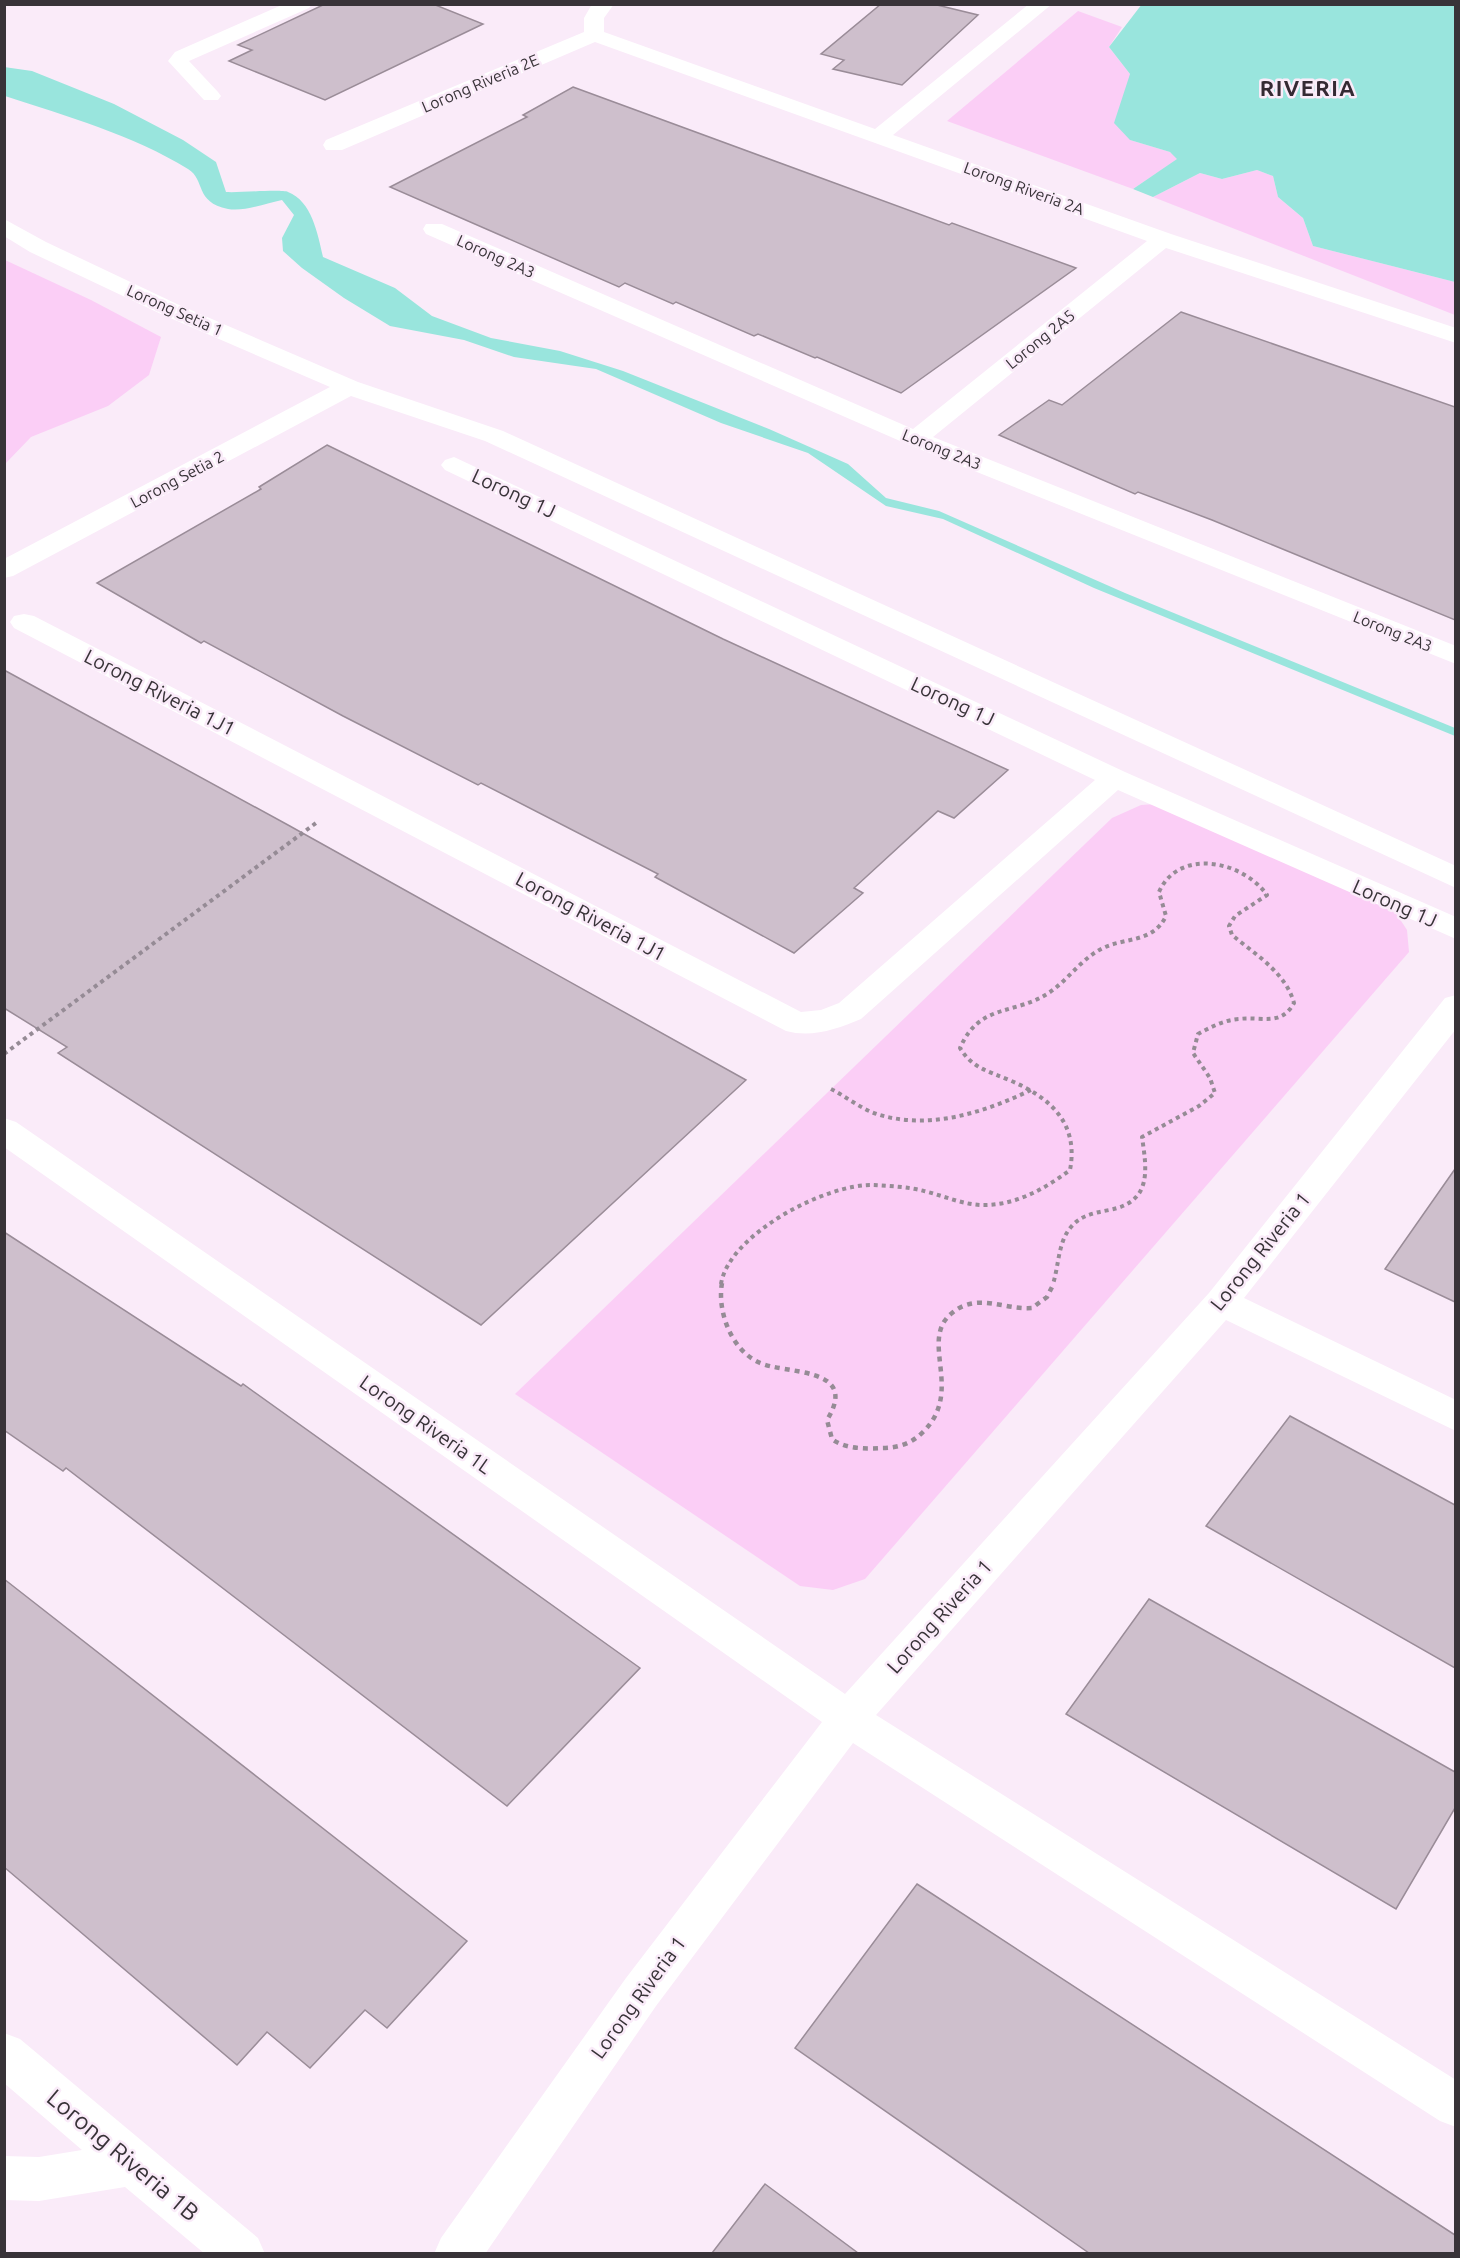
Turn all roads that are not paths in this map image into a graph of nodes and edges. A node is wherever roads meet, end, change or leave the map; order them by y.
1 (302, 4) edge
2 (604, 4) edge
3 (1042, 4) edge
4 (594, 35) junction
5 (210, 96) dead end
6 (880, 135) junction
7 (334, 145) dead end
8 (4, 226) edge
9 (434, 229) dead end
10 (1163, 239) junction
11 (1455, 336) edge
12 (348, 387) junction
13 (916, 439) junction
14 (454, 465) dead end
15 (4, 570) edge
16 (24, 622) dead end
17 (1455, 656) edge
18 (1115, 778) junction
19 (1455, 878) edge
20 (1455, 929) edge
21 (1455, 1006) edge
22 (4, 1130) edge
23 (1221, 1302) junction
24 (1455, 1417) edge
25 (848, 1718) junction
26 (4, 2054) edge
27 (1455, 2106) edge
28 (132, 2164) junction
29 (4, 2178) edge
30 (242, 2253) edge
31 (458, 2253) edge

1 - 5 street
2 - 4 street
3 - 6 street
4 - 6 street, Lorong Riveria 2A
4 - 7 street, Lorong Riveria 2E
6 - 10 street, Lorong Riveria 2A
8 - 12 street, Lorong Setia 1
9 - 13 street, Lorong 2A3
10 - 11 street, Lorong Riveria 2A
10 - 13 street, Lorong 2A5
12 - 15 street, Lorong Setia 2
12 - 19 street, Lorong Setia 1
13 - 17 street, Lorong 2A3
14 - 18 street, Lorong 1J
16 - 18 street, Lorong Riveria 1J1
18 - 20 street, Lorong 1J
21 - 23 street, Lorong Riveria 1
22 - 25 street, Lorong Riveria 1L
23 - 24 street
23 - 25 street, Lorong Riveria 1
25 - 27 street, Lorong Riveria 1L
25 - 31 street, Lorong Riveria 1
26 - 28 street, Lorong Riveria 1B
28 - 29 street
28 - 30 street, Lorong Riveria 1B

